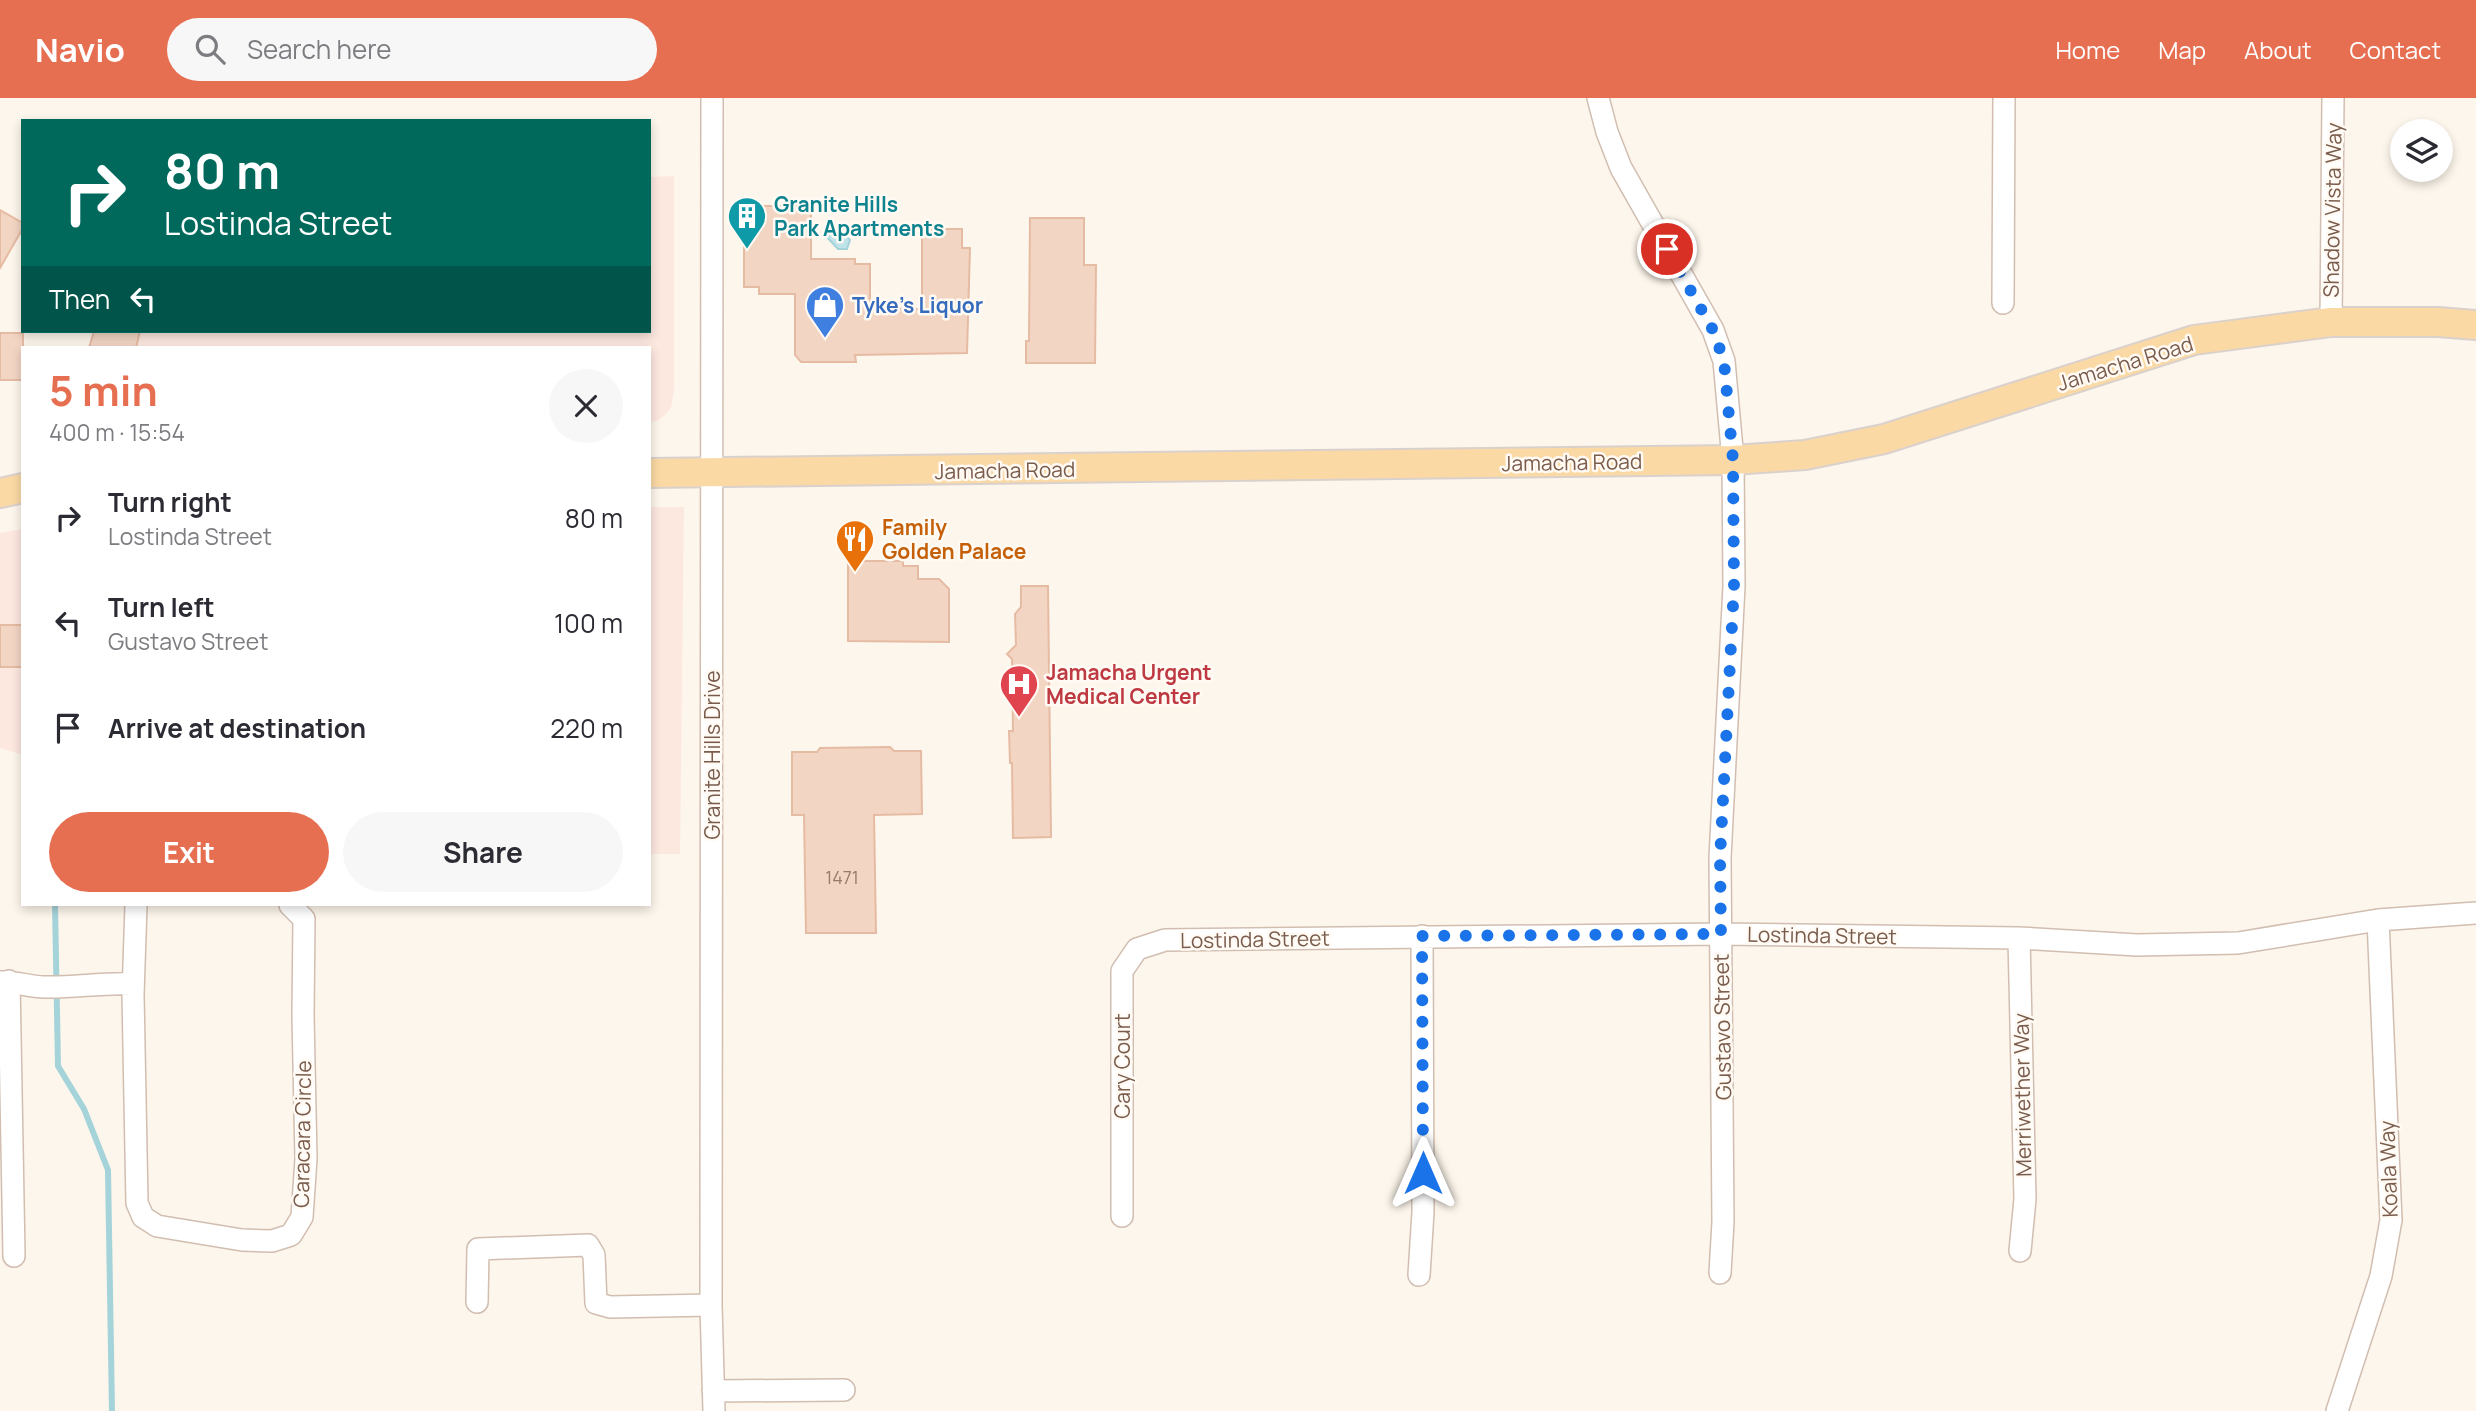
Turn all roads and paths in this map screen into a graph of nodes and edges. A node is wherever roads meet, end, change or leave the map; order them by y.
1 (712, 98) edge
2 (1598, 98) edge
3 (2004, 98) edge
4 (2333, 98) edge
5 (2003, 303) dead end
6 (2330, 322) junction
7 (2476, 325) edge
8 (1733, 460) junction
9 (651, 473) edge
10 (712, 474) junction
11 (21, 488) edge
12 (0, 493) edge
13 (136, 906) edge
14 (291, 906) edge
15 (2476, 913) edge
16 (2378, 920) junction
17 (1721, 934) junction
18 (1422, 936) junction
19 (2019, 938) junction
20 (1165, 940) joint
21 (5, 981) edge
22 (134, 984) junction
23 (1122, 1216) dead end
24 (2020, 1251) dead end
25 (14, 1256) dead end
26 (1720, 1273) dead end
27 (1419, 1275) dead end
28 (477, 1302) dead end
29 (711, 1305) junction
30 (844, 1390) dead end
31 (714, 1401) edge
32 (2337, 1411) edge

1 - 10 street, Granite Hills Drive
2 - 8 street, Gustavo Street
3 - 5 street
4 - 6 street, Shadow Vista Way
6 - 7 main road, Jamacha Road
6 - 8 main road, Jamacha Road
8 - 10 main road, Jamacha Road
8 - 17 street, Gustavo Street
9 - 10 main road, Jamacha Road
10 - 29 street, Granite Hills Drive
11 - 12 main road
13 - 22 street, Caracara Circle
14 - 22 street, Caracara Circle
15 - 16 street, Lostinda Street
16 - 19 street, Lostinda Street
16 - 32 street, Koala Way
17 - 18 street, Lostinda Street
17 - 19 street, Lostinda Street
17 - 26 street, Gustavo Street
18 - 20 street, Lostinda Street
18 - 27 street
19 - 24 street, Merriwether Way
20 - 23 street, Cary Court
21 - 22 street
21 - 25 street
28 - 29 street
29 - 31 street, Granite Hills Drive
30 - 31 street

